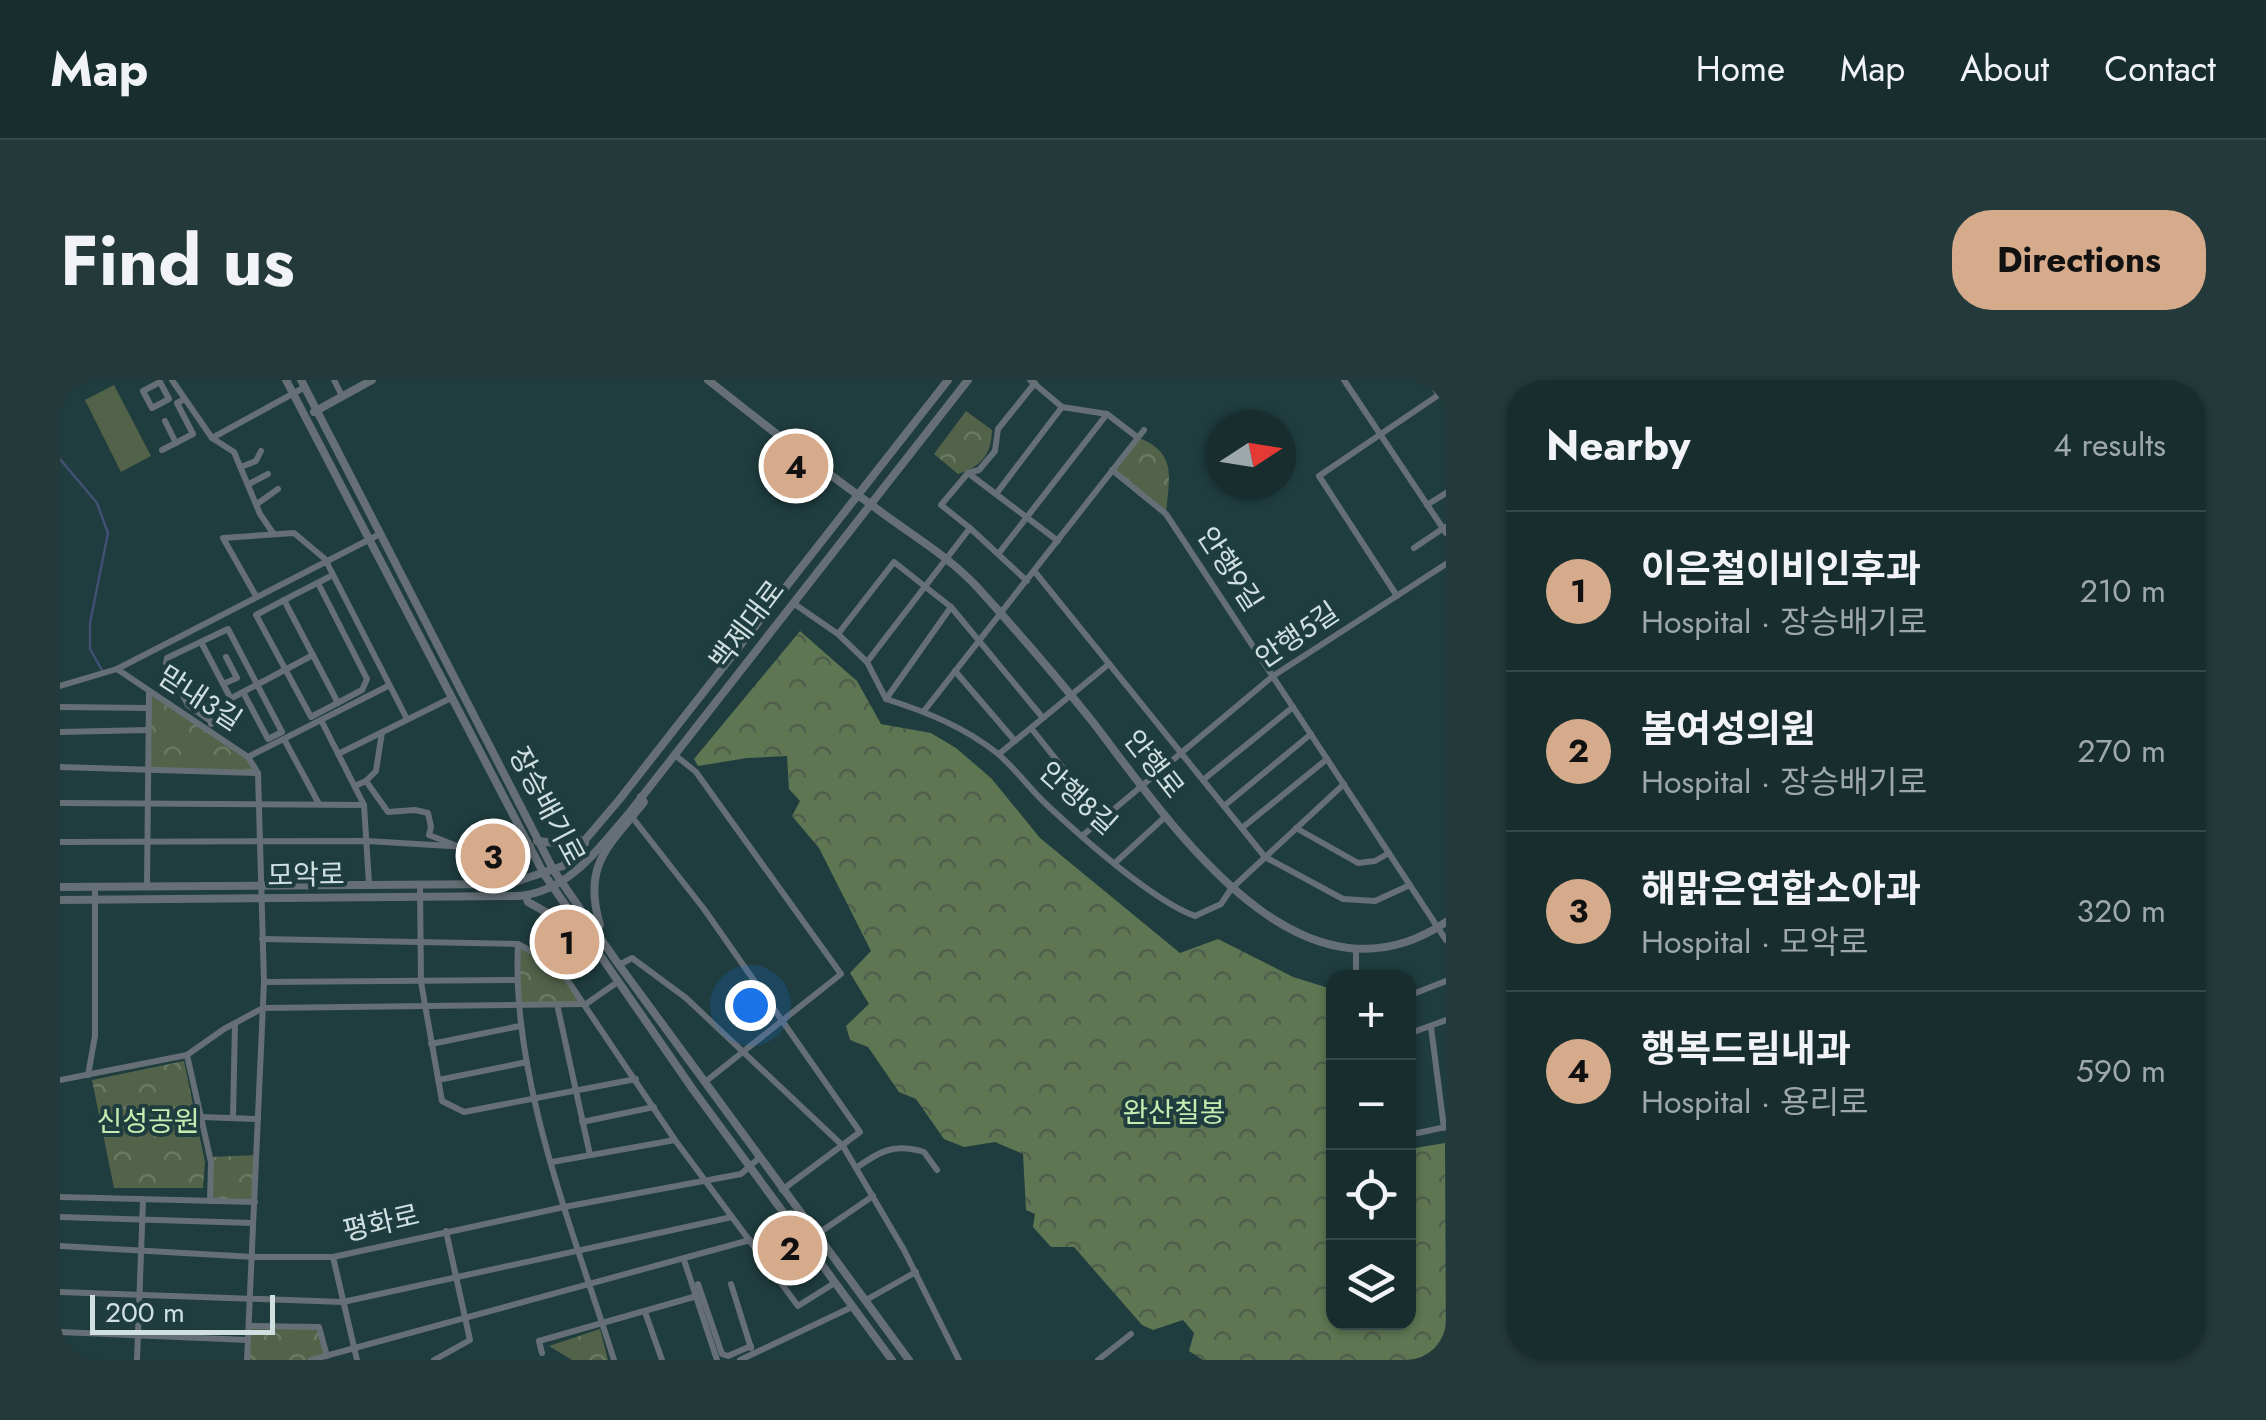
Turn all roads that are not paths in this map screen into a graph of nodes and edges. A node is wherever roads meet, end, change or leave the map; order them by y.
1 (286, 380) edge
2 (334, 380) edge
3 (372, 380) edge
4 (708, 380) edge
5 (948, 380) edge
6 (968, 380) edge
7 (1344, 380) edge
8 (1429, 380) edge
9 (1032, 382) edge
10 (303, 383) edge
11 (173, 384) edge
12 (165, 392) dead end
13 (1442, 392) edge
14 (292, 393) junction
15 (342, 396) junction
16 (185, 399) junction
17 (1062, 407) junction
18 (317, 410) junction
19 (1108, 414) junction
20 (305, 415) junction
21 (165, 422) dead end
22 (1144, 430) dead end
23 (1380, 434) junction
24 (1137, 437) junction
25 (212, 438) junction
26 (176, 443) junction
27 (162, 450) dead end
28 (260, 451) dead end
29 (241, 467) junction
30 (1112, 470) junction
31 (968, 473) junction
32 (268, 474) dead end
33 (249, 484) junction
34 (278, 489) dead end
35 (1446, 492) edge
36 (858, 494) junction
37 (996, 494) junction
38 (257, 504) junction
39 (870, 504) junction
40 (1427, 505) junction
41 (1027, 518) junction
42 (970, 528) junction
43 (1445, 530) edge
44 (274, 534) junction
45 (380, 534) junction
46 (370, 539) junction
47 (1058, 542) junction
48 (1414, 548) dead end
49 (999, 553) junction
50 (325, 560) junction
51 (945, 560) junction
52 (1446, 564) edge
53 (1035, 572) junction
54 (333, 575) junction
55 (1027, 581) junction
56 (318, 582) junction
57 (926, 584) junction
58 (256, 596) junction
59 (1397, 596) junction
60 (284, 600) junction
61 (792, 602) junction
62 (951, 607) junction
63 (1000, 616) junction
64 (838, 634) junction
65 (980, 640) junction
66 (201, 642) junction
67 (313, 656) junction
68 (226, 657) dead end
69 (867, 662) junction
70 (1109, 664) junction
71 (117, 668) junction
72 (286, 670) junction
73 (955, 670) junction
74 (1273, 676) junction
75 (223, 684) junction
76 (258, 684) junction
77 (60, 686) edge
78 (388, 686) junction
79 (149, 692) junction
80 (243, 692) junction
81 (1071, 695) junction
82 (451, 698) junction
83 (230, 699) junction
84 (886, 699) junction
85 (338, 702) junction
86 (60, 707) edge
87 (1293, 707) junction
88 (149, 708) junction
89 (924, 711) junction
90 (1043, 718) junction
91 (321, 720) junction
92 (408, 720) junction
93 (209, 726) junction
94 (1031, 728) junction
95 (148, 730) junction
96 (60, 732) edge
97 (382, 732) junction
98 (1311, 734) junction
99 (284, 739) junction
100 (1015, 741) junction
101 (1180, 752) junction
102 (338, 754) junction
103 (999, 754) junction
104 (675, 755) junction
105 (248, 756) junction
106 (1327, 759) junction
107 (60, 766) edge
108 (148, 770) junction
109 (258, 773) junction
110 (1203, 780) junction
111 (366, 781) junction
112 (1344, 784) junction
113 (1142, 785) junction
114 (355, 786) junction
115 (641, 797) junction
116 (60, 803) edge
117 (147, 804) junction
118 (259, 804) junction
119 (320, 804) junction
120 (364, 805) junction
121 (1224, 806) junction
122 (1166, 816) junction
123 (632, 817) junction
124 (1102, 817) junction
125 (1242, 828) junction
126 (1296, 828) junction
127 (1082, 836) junction
128 (368, 841) junction
129 (60, 842) edge
130 (147, 842) junction
131 (259, 842) junction
132 (584, 843) junction
133 (534, 844) junction
134 (463, 849) junction
135 (1389, 854) junction
136 (1265, 857) junction
137 (1116, 862) junction
138 (554, 871) junction
139 (544, 874) junction
140 (562, 882) junction
141 (369, 884) junction
142 (420, 884) junction
143 (491, 884) junction
144 (509, 884) junction
145 (1410, 885) junction
146 (147, 886) junction
147 (260, 886) junction
148 (60, 887) edge
149 (95, 888) junction
150 (552, 888) junction
151 (1232, 888) junction
152 (526, 896) junction
153 (420, 897) junction
154 (96, 899) junction
155 (260, 899) junction
156 (60, 900) edge
157 (578, 923) junction
158 (1442, 925) edge
159 (594, 930) junction
160 (262, 939) junction
161 (1446, 940) edge
162 (420, 942) junction
163 (518, 944) junction
164 (1356, 951) junction
165 (619, 965) junction
166 (1356, 970) edge
167 (516, 980) junction
168 (1446, 980) edge
169 (619, 981) junction
170 (264, 982) junction
171 (421, 982) junction
172 (1416, 993) edge
173 (518, 1004) junction
174 (558, 1004) junction
175 (586, 1004) junction
176 (425, 1006) junction
177 (263, 1008) junction
178 (1446, 1020) edge
179 (783, 1021) junction
180 (235, 1023) junction
181 (520, 1026) junction
182 (1431, 1027) junction
183 (1416, 1032) edge
184 (431, 1044) junction
185 (743, 1053) junction
186 (186, 1055) junction
187 (527, 1062) junction
188 (88, 1075) junction
189 (636, 1079) junction
190 (60, 1080) edge
191 (438, 1080) junction
192 (704, 1082) junction
193 (576, 1090) junction
194 (536, 1097) junction
195 (654, 1107) junction
196 (201, 1116) junction
197 (233, 1118) junction
198 (258, 1119) junction
199 (582, 1122) junction
200 (1445, 1127) edge
201 (1416, 1132) edge
202 (675, 1140) junction
203 (843, 1146) junction
204 (590, 1155) junction
205 (759, 1158) junction
206 (552, 1162) junction
207 (750, 1166) junction
208 (856, 1168) junction
209 (937, 1170) dead end
210 (707, 1180) junction
211 (782, 1190) junction
212 (872, 1196) junction
213 (60, 1197) edge
214 (143, 1200) junction
215 (210, 1201) junction
216 (254, 1202) junction
217 (564, 1207) junction
218 (60, 1217) edge
219 (732, 1217) junction
220 (142, 1220) junction
221 (254, 1223) junction
222 (446, 1231) junction
223 (815, 1236) junction
224 (750, 1240) junction
225 (60, 1246) edge
226 (579, 1249) junction
227 (142, 1250) junction
228 (254, 1256) junction
229 (334, 1256) junction
230 (684, 1260) junction
231 (916, 1272) junction
232 (456, 1276) junction
233 (590, 1284) junction
234 (698, 1284) dead end
235 (730, 1284) dead end
236 (833, 1284) junction
237 (60, 1292) edge
238 (139, 1295) junction
239 (697, 1296) junction
240 (250, 1298) junction
241 (866, 1300) junction
242 (343, 1302) junction
243 (852, 1307) junction
244 (644, 1312) junction
245 (466, 1319) junction
246 (602, 1322) junction
247 (249, 1326) junction
248 (60, 1332) edge
249 (1130, 1334) dead end
250 (138, 1336) junction
251 (248, 1340) junction
252 (354, 1348) junction
253 (752, 1350) junction
254 (542, 1353) dead end
255 (327, 1356) junction
256 (137, 1360) edge
257 (248, 1360) edge
258 (311, 1360) edge
259 (356, 1360) edge
260 (434, 1360) edge
261 (614, 1360) edge
262 (662, 1360) edge
263 (716, 1360) edge
264 (740, 1360) edge
265 (892, 1360) edge
266 (909, 1360) edge
267 (960, 1360) edge
268 (1098, 1360) edge

1 - 14 street, 장승배기로
2 - 15 street
3 - 15 street
4 - 36 street, 안행로
5 - 36 street, 백제대로
6 - 39 street, 백제대로
7 - 23 street
8 - 13 street
9 - 17 street
9 - 31 street
10 - 14 street, 장승배기로
10 - 18 street, 장승배기로
11 - 12 street
11 - 16 street
13 - 23 street
14 - 20 street, 장승배기로
14 - 25 street, 장승배기로
15 - 18 street
16 - 25 street
16 - 26 street
17 - 19 street
17 - 37 street
18 - 20 street
18 - 45 street, 장승배기로
19 - 24 street
19 - 41 street
20 - 46 street, 장승배기로
21 - 26 street
22 - 24 street
23 - 40 street
23 - 59 street
24 - 30 street
25 - 29 street
26 - 27 street
28 - 29 street
29 - 33 street
30 - 47 street
30 - 74 street, 안행9길
31 - 37 street
31 - 42 street
32 - 33 street
33 - 38 street
34 - 38 street
35 - 40 street
36 - 39 street, 안행로
36 - 132 street, 백제대로
37 - 41 street
38 - 44 street
39 - 51 street, 안행로
39 - 61 street, 백제대로
40 - 43 street
41 - 47 street
41 - 49 street
42 - 49 street
42 - 51 street
43 - 48 street
44 - 50 street
44 - 58 street
45 - 46 street
45 - 133 street, 장승배기로
46 - 50 street
46 - 82 street, 장승배기로
47 - 53 street
49 - 55 street
50 - 54 street
50 - 58 street
51 - 57 street
51 - 63 street, 안행로
52 - 59 street, 안행5길
53 - 55 street
53 - 70 street
54 - 56 street
54 - 78 street
55 - 63 street
56 - 60 street
56 - 85 street
57 - 62 street
57 - 64 street
57 - 69 street
58 - 71 street
59 - 74 street, 안행5길
60 - 67 street
60 - 72 street
61 - 64 street
61 - 104 street, 백제대로
62 - 65 street
62 - 84 street
63 - 65 street
63 - 81 street, 안행로
64 - 69 street
65 - 73 street
65 - 90 street
66 - 75 street
66 - 76 street
66 - 93 street
67 - 72 street
67 - 85 street
68 - 75 street
69 - 84 street
70 - 81 street
70 - 101 street
71 - 77 street
71 - 79 street, 맏내3길
72 - 76 street
72 - 85 street
73 - 89 street
73 - 100 street
74 - 87 street, 안행9길
74 - 101 street, 안행5길
75 - 83 street
76 - 80 street
76 - 80 street
78 - 91 street
78 - 92 street
79 - 88 street
79 - 93 street, 맏내3길
80 - 83 street
81 - 90 street
81 - 113 street, 안행로
82 - 92 street
82 - 133 street, 장승배기로
83 - 93 street
84 - 89 street, 안행8길
86 - 88 street
87 - 98 street, 안행9길
87 - 110 street
88 - 95 street
89 - 103 street, 안행8길
90 - 94 street
91 - 99 street
91 - 102 street
92 - 97 street
93 - 105 street, 맏내3길
94 - 100 street
94 - 124 street
95 - 96 street
95 - 108 street
97 - 102 street
97 - 111 street
98 - 106 street, 안행9길
98 - 121 street
99 - 105 street
99 - 119 street
100 - 103 street
101 - 110 street
101 - 113 street, 안행5길
102 - 114 street
103 - 127 street, 안행8길
104 - 115 street, 백제대로
104 - 179 street
105 - 109 street, 맏내3길
106 - 112 street, 안행9길
106 - 125 street
107 - 108 street
108 - 109 street
108 - 117 street
109 - 118 street, 맏내3길
110 - 121 street
111 - 114 street
111 - 134 street
112 - 126 street
112 - 135 street, 안행9길
113 - 122 street, 안행로
113 - 124 street, 안행5길
114 - 120 street
115 - 123 street
115 - 140 street, 백제대로
116 - 117 street
117 - 118 street
117 - 130 street
118 - 119 street
118 - 131 street, 맏내3길
119 - 120 street
120 - 128 street
121 - 125 street
122 - 137 street
122 - 151 street, 안행로
123 - 159 street
123 - 179 street
124 - 127 street, 안행5길
125 - 136 street
126 - 135 street
126 - 136 street
127 - 137 street, 안행8길
128 - 131 street
128 - 134 street
128 - 141 street
129 - 130 street
130 - 131 street
130 - 146 street
131 - 147 street, 맏내3길
132 - 133 street
132 - 138 street, 백제대로
133 - 138 street, 장승배기로
133 - 139 street, 장승배기로
133 - 144 street
134 - 143 street
135 - 145 street, 안행9길
136 - 145 street
136 - 151 street
137 - 151 street, 안행8길
138 - 139 street, 백제대로
138 - 140 street, 장승배기로
139 - 144 street, 모악로
139 - 150 street, 장승배기로
140 - 150 street, 백제대로
140 - 159 street, 장승배기로
141 - 142 street, 모악로
141 - 147 street, 모악로
142 - 143 street, 모악로
142 - 153 street
143 - 144 street, 모악로
145 - 158 street, 안행9길
146 - 147 street, 모악로
146 - 149 street, 모악로
147 - 155 street, 맏내3길
148 - 149 street, 모악로
149 - 154 street
150 - 152 street, 모악로
150 - 157 street, 장승배기로
151 - 164 street, 안행로
152 - 153 street, 모악로
152 - 157 street
153 - 155 street, 모악로
153 - 162 street
154 - 155 street, 모악로
154 - 156 street, 모악로
154 - 188 street
155 - 160 street, 맏내3길
157 - 169 street, 장승배기로
158 - 161 street, 안행9길
158 - 164 street, 안행로
159 - 165 street, 장승배기로
160 - 162 street
160 - 170 street, 맏내3길
162 - 163 street
162 - 171 street
163 - 167 street
163 - 175 street
164 - 166 street
165 - 185 street
165 - 192 street, 장승배기로
167 - 171 street
167 - 173 street
168 - 172 street
169 - 175 street
169 - 207 street, 장승배기로
170 - 171 street
170 - 177 street, 맏내3길
171 - 176 street
173 - 174 street
173 - 176 street
173 - 181 street
174 - 175 street
174 - 193 street
175 - 189 street
176 - 177 street
176 - 184 street
177 - 180 street
177 - 198 street, 맏내3길
178 - 182 street
179 - 185 street
179 - 203 street
180 - 186 street
180 - 197 street
181 - 184 street
181 - 187 street
182 - 183 street
182 - 200 street
184 - 191 street
185 - 192 street
185 - 203 street
186 - 188 street
186 - 196 street
187 - 191 street
187 - 194 street
188 - 190 street
189 - 193 street
189 - 195 street
191 - 194 street
192 - 205 street, 장승배기로
193 - 194 street
193 - 199 street
194 - 206 street
195 - 199 street
195 - 202 street
196 - 197 street
196 - 215 street
197 - 198 street
198 - 216 street, 맏내3길
199 - 204 street
200 - 201 street
202 - 204 street
202 - 210 street
203 - 208 street
203 - 211 street
204 - 206 street
205 - 207 street, 평화로
205 - 211 street, 장승배기로
206 - 217 street
207 - 210 street, 평화로
207 - 236 street, 장승배기로
208 - 209 street
208 - 212 street
210 - 217 street, 평화로
210 - 219 street
211 - 223 street, 장승배기로
212 - 223 street
212 - 231 street
213 - 214 street
214 - 215 street
214 - 220 street
215 - 216 street
216 - 221 street, 맏내3길
217 - 222 street, 평화로
217 - 226 street
218 - 220 street
219 - 224 street
219 - 226 street
220 - 221 street
220 - 227 street
221 - 228 street, 맏내3길
222 - 229 street, 평화로
222 - 232 street
223 - 241 street, 장승배기로
224 - 230 street
224 - 236 street
225 - 227 street, 평화로
226 - 232 street
226 - 233 street
227 - 228 street, 평화로
227 - 238 street
228 - 229 street, 평화로
228 - 240 street, 맏내3길
229 - 242 street
230 - 233 street
230 - 239 street
231 - 241 street
231 - 267 street
232 - 242 street
232 - 245 street
233 - 245 street
233 - 246 street
234 - 253 street
235 - 253 street
236 - 243 street, 장승배기로
237 - 238 street
238 - 240 street
238 - 250 street
239 - 244 street
239 - 263 street
240 - 242 street
240 - 247 street, 맏내3길
241 - 266 street, 장승배기로
242 - 252 street
243 - 253 street
243 - 265 street, 장승배기로
244 - 246 street
244 - 262 street
245 - 252 street
245 - 260 street
246 - 254 street
246 - 261 street
247 - 251 street, 맏내3길
247 - 255 street
248 - 250 street
249 - 268 street
250 - 251 street
250 - 256 street
251 - 257 street, 맏내3길
252 - 255 street
252 - 259 street
253 - 264 street
255 - 258 street

